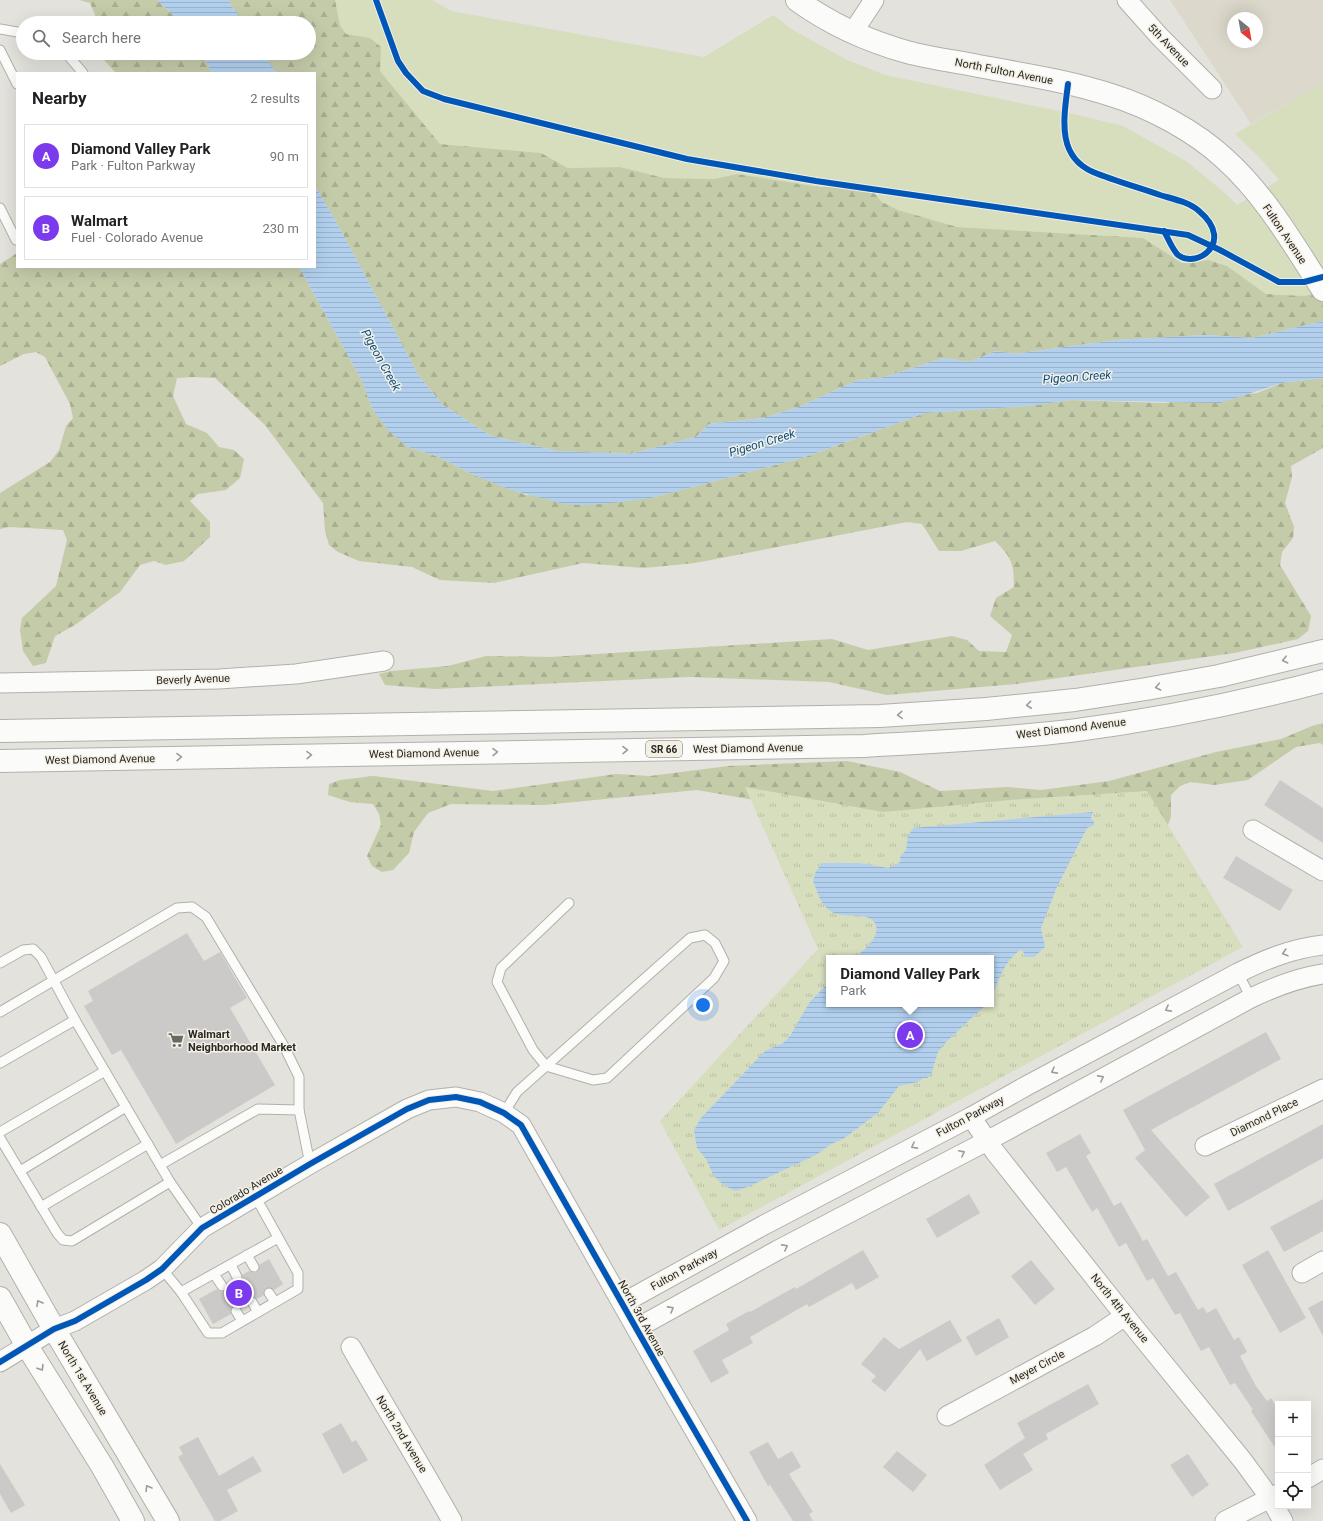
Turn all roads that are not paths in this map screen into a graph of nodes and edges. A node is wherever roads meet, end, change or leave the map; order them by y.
1 (797, 0) edge
2 (874, 0) edge
3 (1127, 0) edge
4 (0, 29) edge
5 (16, 32) edge
6 (853, 32) junction
7 (0, 50) edge
8 (72, 60) edge
9 (82, 72) edge
10 (16, 82) edge
11 (1212, 89) dead end
12 (1245, 179) joint
13 (0, 208) edge
14 (16, 240) edge
15 (1323, 290) edge
16 (1323, 651) edge
17 (384, 661) dead end
18 (1323, 681) edge
19 (0, 683) edge
20 (0, 731) edge
21 (0, 761) edge
22 (1253, 830) dead end
23 (1323, 871) edge
24 (569, 903) dead end
25 (1323, 945) edge
26 (0, 963) edge
27 (1238, 973) junction
28 (1323, 974) edge
29 (53, 981) junction
30 (1251, 998) junction
31 (0, 1012) edge
32 (74, 1020) junction
33 (0, 1064) edge
34 (546, 1066) junction
35 (105, 1071) junction
36 (1323, 1089) edge
37 (126, 1107) junction
38 (299, 1110) junction
39 (504, 1113) junction
40 (971, 1117) junction
41 (521, 1125) joint
42 (0, 1132) edge
43 (0, 1138) edge
44 (987, 1141) junction
45 (148, 1144) junction
46 (1205, 1146) dead end
47 (310, 1164) junction
48 (160, 1165) junction
49 (20, 1171) junction
50 (170, 1182) junction
51 (255, 1196) junction
52 (41, 1207) junction
53 (202, 1228) junction
54 (0, 1234) edge
55 (278, 1238) junction
56 (247, 1255) junction
57 (1323, 1261) edge
58 (230, 1265) junction
59 (254, 1267) dead end
60 (162, 1269) junction
61 (1302, 1273) dead end
62 (214, 1274) junction
63 (237, 1278) dead end
64 (222, 1286) dead end
65 (181, 1292) junction
66 (269, 1293) dead end
67 (0, 1298) edge
68 (252, 1302) dead end
69 (275, 1302) junction
70 (623, 1303) junction
71 (236, 1311) dead end
72 (258, 1312) junction
73 (1125, 1316) junction
74 (242, 1321) junction
75 (637, 1328) junction
76 (54, 1329) junction
77 (27, 1346) junction
78 (351, 1347) dead end
79 (0, 1362) edge
80 (947, 1416) dead end
81 (1323, 1470) edge
82 (1311, 1476) edge
83 (1274, 1496) edge
84 (133, 1521) edge
85 (168, 1521) edge
86 (452, 1521) edge
87 (747, 1521) edge
88 (1225, 1521) edge
89 (1283, 1521) edge

1 - 6 main road, North Fulton Avenue
2 - 6 street
3 - 11 street, 5th Avenue
4 - 5 lane
6 - 12 main road, North Fulton Avenue
7 - 10 lane
8 - 9 lane
12 - 15 main road, Fulton Avenue
13 - 14 lane
16 -> 20 main road
17 - 19 street, Beverly Avenue
21 -> 18 main road, West Diamond Avenue / SR 66
22 - 23 street
24 - 34 lane
25 -> 27 street, Fulton Parkway
26 - 29 lane
27 - 30 lane
27 -> 40 street, Fulton Parkway
28 - 30 street
29 - 31 lane
29 - 32 lane
29 - 38 lane
44 -> 30 street
32 - 33 lane
32 - 35 lane
34 - 34 lane
34 - 39 lane
35 - 37 lane
35 - 42 lane
36 - 46 street, Diamond Place
37 - 45 lane
37 - 49 lane
38 - 47 lane
38 - 48 lane
39 - 41 street, Colorado Avenue
39 - 47 street, Colorado Avenue
40 - 44 street, North 4th Avenue
40 -> 70 street, Fulton Parkway
41 - 70 street, North 3rd Avenue
43 - 49 lane
44 - 73 street, North 4th Avenue
75 -> 44 street
45 - 48 lane
45 - 52 lane
47 - 51 street, Colorado Avenue
48 - 50 lane
49 - 52 lane
50 - 52 lane
50 - 53 lane
51 - 53 street, Colorado Avenue
51 - 55 lane
53 - 60 street, Colorado Avenue
76 -> 54 main road, North 1st Avenue
55 - 56 lane
55 - 69 lane
56 - 58 lane
56 - 59 lane
57 - 61 street
58 - 62 lane
58 - 63 lane
60 - 65 lane
60 - 76 street, Colorado Avenue
62 - 64 lane
62 - 65 lane
65 - 74 lane
66 - 69 lane
67 - 77 main road
68 - 72 lane
69 - 72 lane
70 - 75 street, North 3rd Avenue
71 - 74 lane
72 - 74 lane
73 - 80 street, Meyer Circle
73 - 83 street, North 4th Avenue
75 - 87 street, North 3rd Avenue
76 - 77 street, Colorado Avenue
85 -> 76 main road, North 1st Avenue
77 - 79 street, Colorado Avenue
77 -> 84 main road
78 - 86 street, North 2nd Avenue
81 - 82 street
83 - 88 street
83 - 89 street, North 4th Avenue

